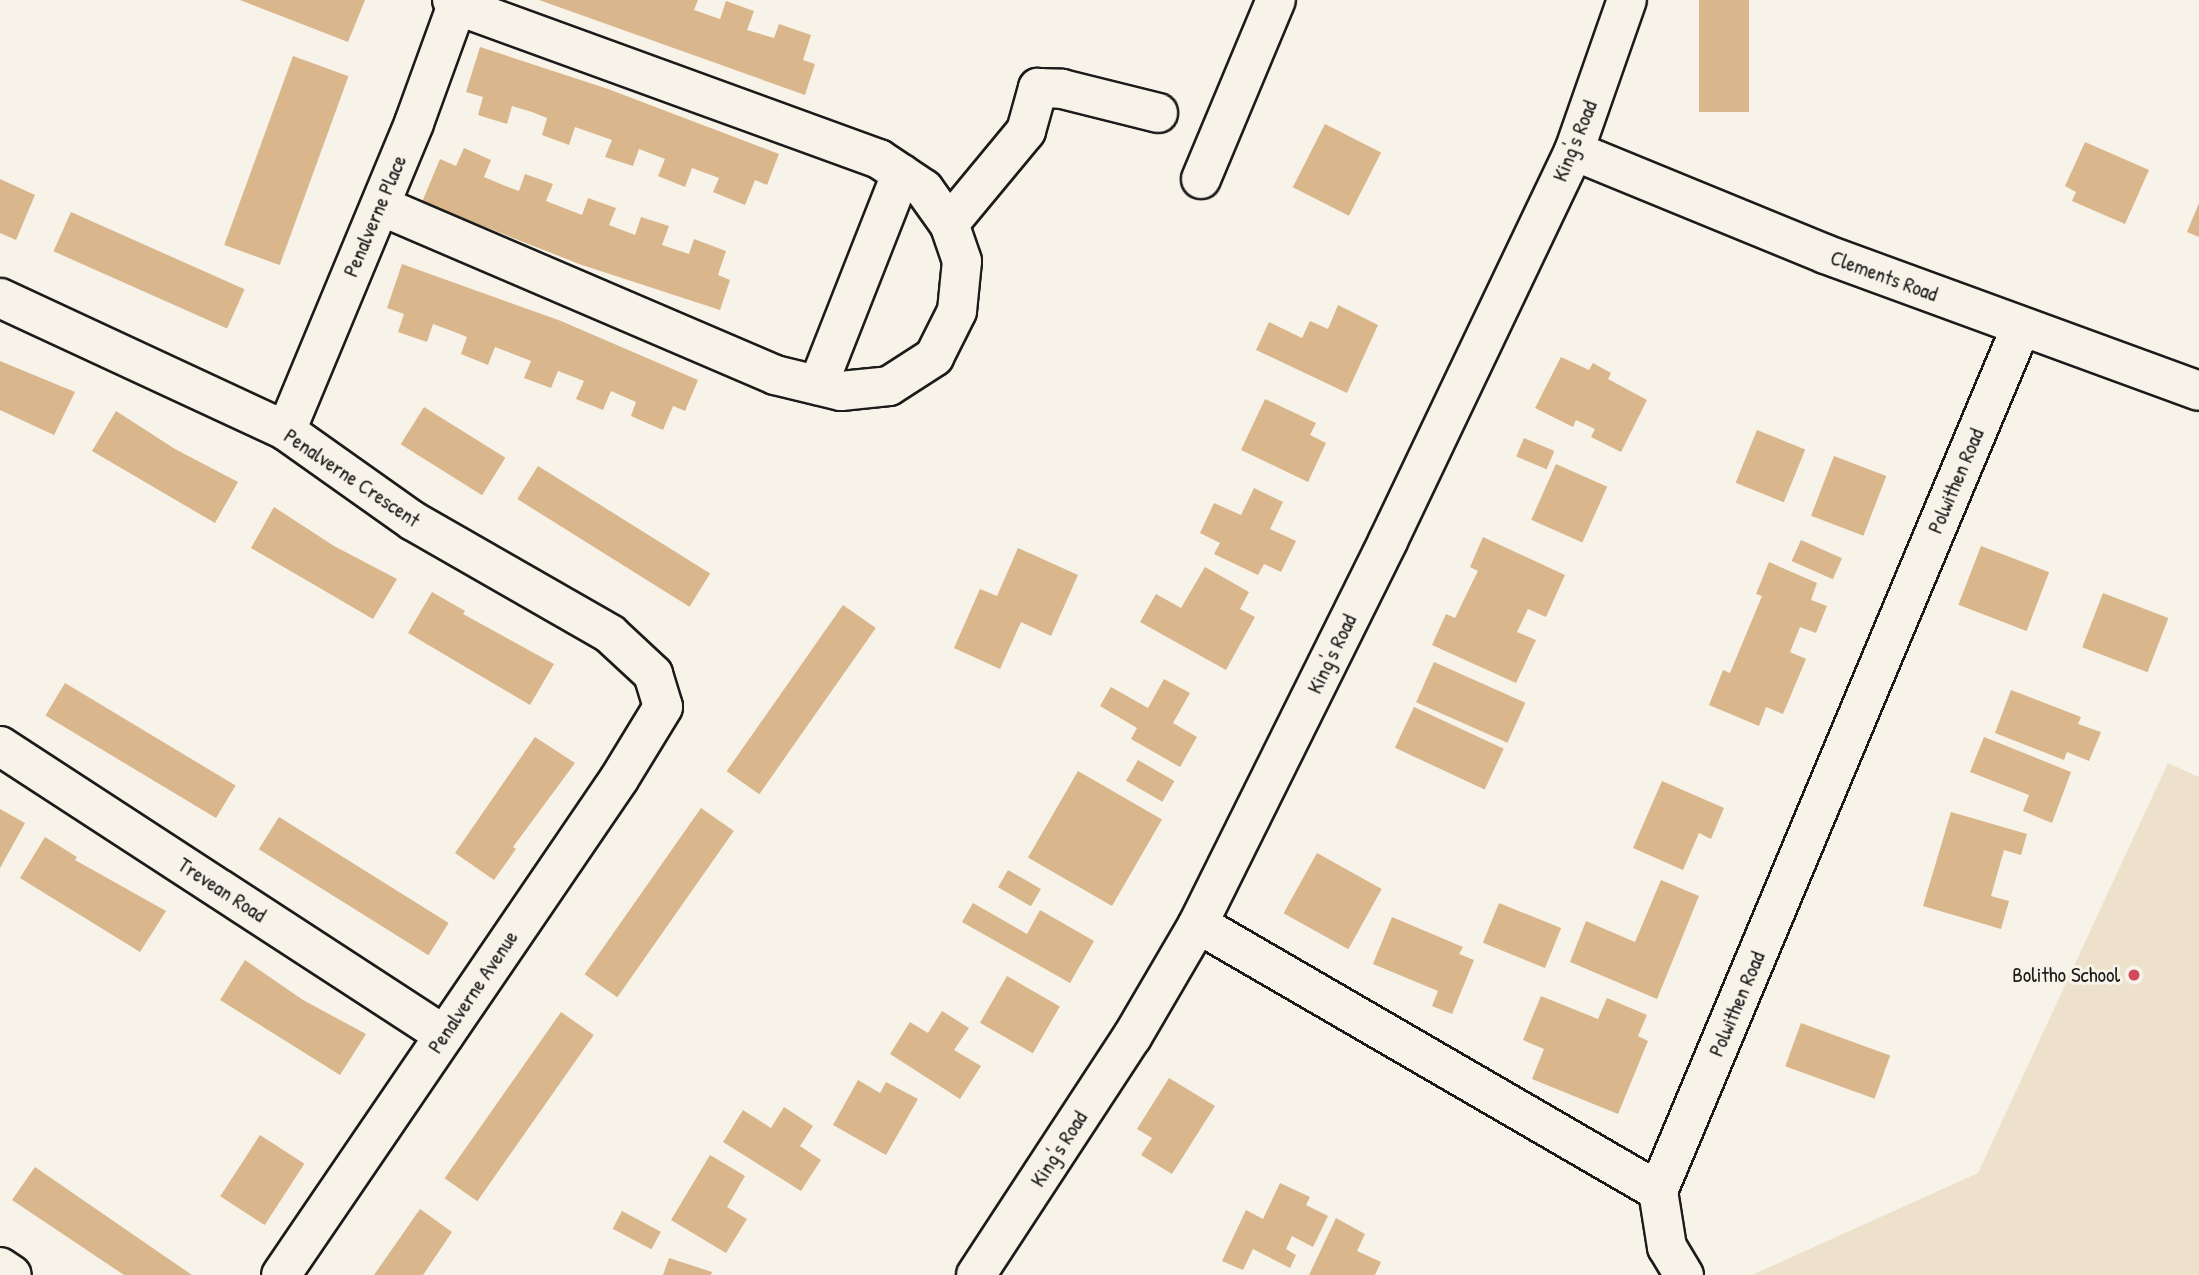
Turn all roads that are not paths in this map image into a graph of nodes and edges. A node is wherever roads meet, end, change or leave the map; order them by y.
1 (1276, 0) edge
2 (1627, 0) edge
3 (456, 2) edge
4 (1158, 113) dead end
5 (1573, 151) junction
6 (901, 174) junction
7 (1201, 180) dead end
8 (381, 206) junction
9 (949, 224) junction
10 (0, 298) edge
11 (2021, 327) junction
12 (818, 385) junction
13 (2199, 391) edge
14 (286, 431) junction
15 (663, 707) joint
16 (0, 746) edge
17 (1198, 924) junction
18 (444, 1035) junction
19 (1658, 1191) junction
20 (0, 1267) edge
21 (12, 1275) edge
22 (281, 1275) edge
23 (976, 1275) edge
24 (1684, 1275) edge

1 - 7 street
2 - 5 street, King's Road
3 - 6 street
3 - 8 street, Penalverne Place
4 - 9 street
5 - 11 street, Clements Road
5 - 17 street, King's Road
6 - 9 street
6 - 12 street
8 - 12 street
8 - 14 street, Penalverne Place
9 - 12 street
10 - 14 street, Penalverne Crescent
11 - 13 street, Clements Road
11 - 19 street, Polwithen Road
14 - 15 street, Penalverne Crescent
15 - 18 street, Penalverne Avenue
16 - 18 street, Trevean Road
17 - 19 street
17 - 23 street, King's Road
18 - 22 street, Penalverne Avenue
19 - 24 street
20 - 21 street

